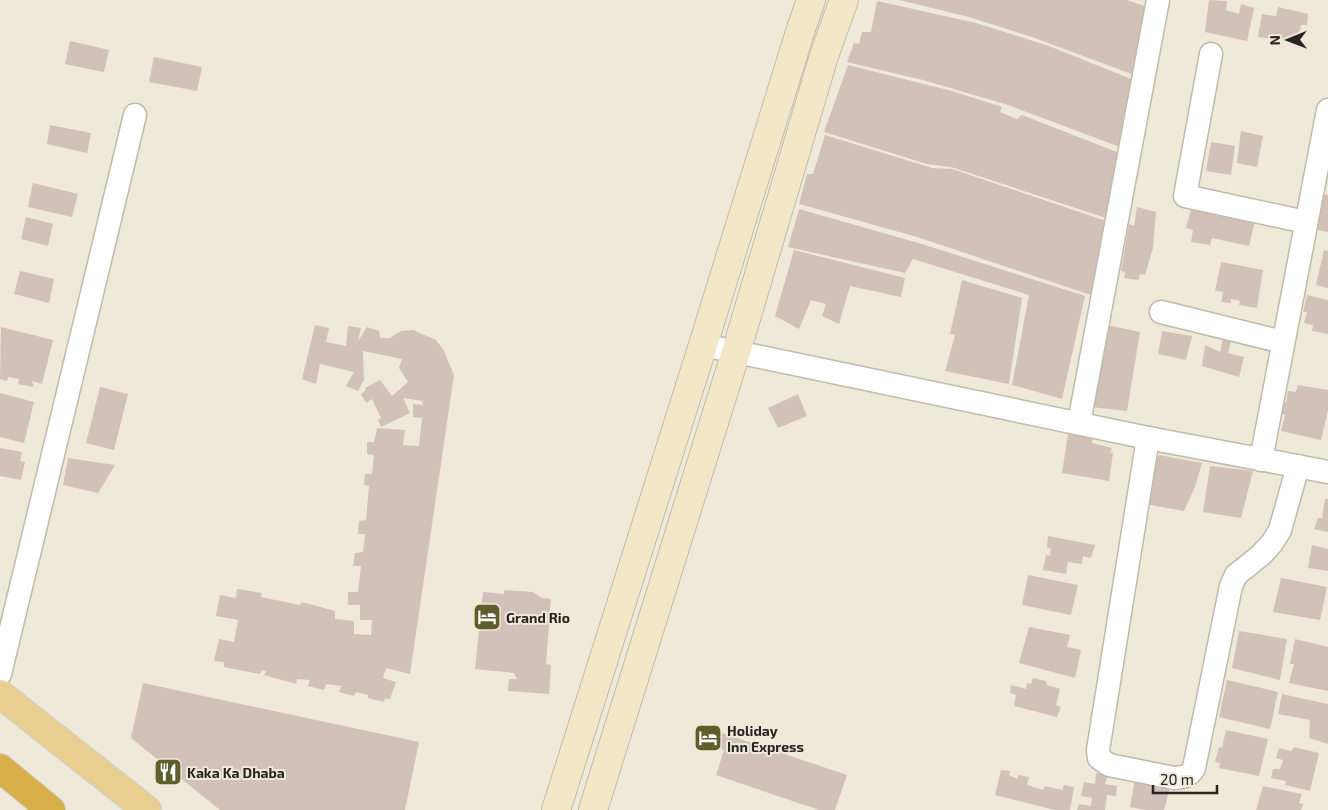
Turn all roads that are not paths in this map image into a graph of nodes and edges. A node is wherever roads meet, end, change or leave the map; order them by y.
1 (811, 0) edge
2 (844, 0) edge
3 (1158, 0) edge
4 (1211, 54) dead end
5 (1328, 110) edge
6 (135, 115) dead end
7 (1306, 222) junction
8 (1161, 312) dead end
9 (1283, 342) junction
10 (703, 345) junction
11 (736, 352) junction
12 (1079, 423) junction
13 (1148, 438) junction
14 (1261, 460) junction
15 (1298, 466) junction
16 (1328, 472) edge
17 (0, 674) edge
18 (0, 694) edge
19 (0, 768) edge
20 (51, 810) edge
21 (147, 810) edge
22 (556, 810) edge
23 (593, 810) edge

1 - 10 main road
2 - 11 main road
3 - 12 street
4 - 7 street
5 - 7 street
6 - 17 street
7 - 9 street
8 - 9 street
9 - 14 street
10 - 11 street
10 - 22 main road
11 - 12 street
11 - 23 main road
12 - 13 street
13 - 14 street
13 - 15 street
14 - 15 street
15 - 16 street
18 - 21 main road
19 - 20 highway

